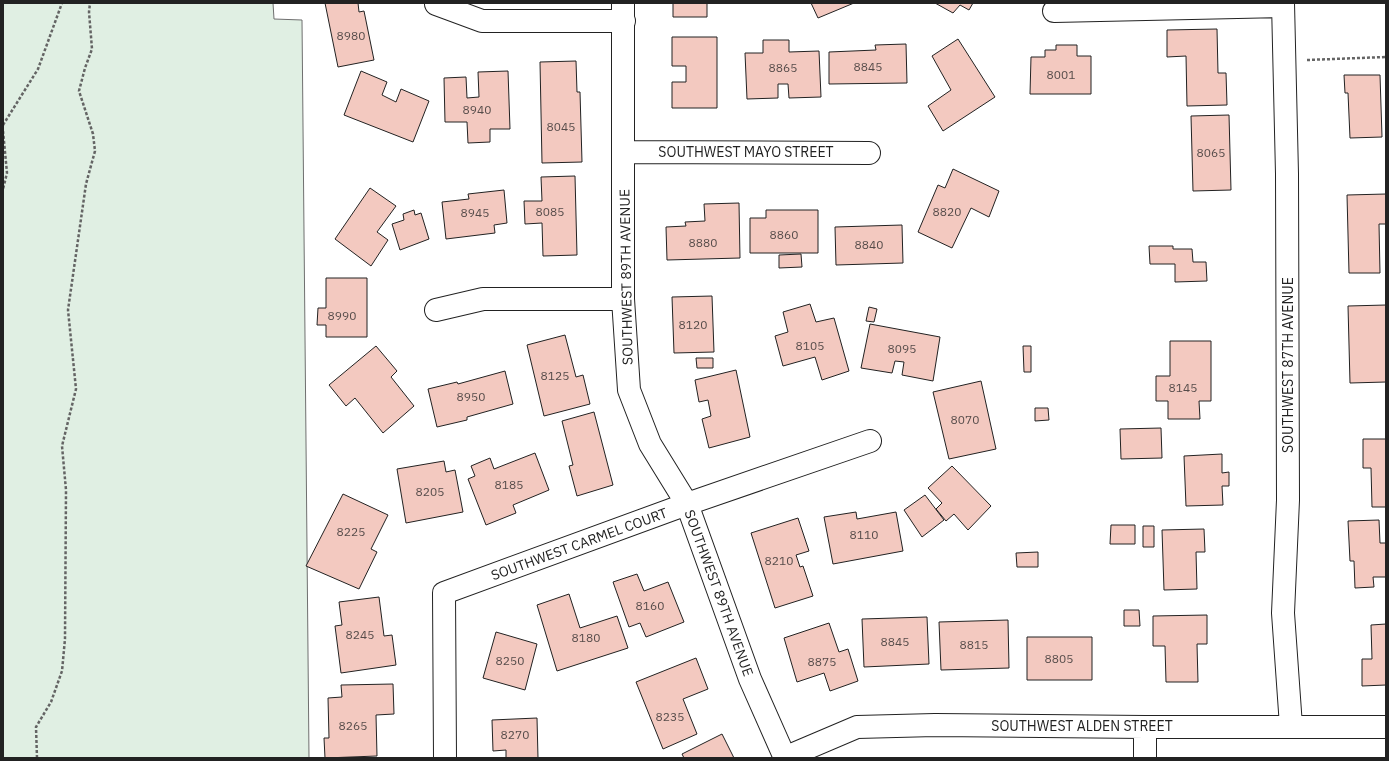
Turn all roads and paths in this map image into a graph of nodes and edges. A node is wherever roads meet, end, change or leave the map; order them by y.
1 (62, 3) edge
2 (90, 3) edge
3 (436, 4) edge
4 (1284, 4) edge
5 (1054, 10) dead end
6 (623, 12) edge
7 (1386, 57) edge
8 (1284, 61) junction
9 (3, 125) edge
10 (3, 131) edge
11 (623, 152) junction
12 (869, 153) dead end
13 (3, 189) edge
14 (623, 299) junction
15 (436, 310) dead end
16 (870, 441) dead end
17 (687, 504) junction
18 (1291, 726) junction
19 (1145, 727) junction
20 (1386, 727) edge
21 (38, 758) edge
22 (445, 758) edge
23 (784, 758) edge
24 (1145, 758) edge

1 - 9 path
2 - 21 path
3 - 6 street
4 - 5 street
4 - 8 street, SOUTHWEST 87TH AVENUE
6 - 11 street, SOUTHWEST 89TH AVENUE
7 - 8 path
8 - 18 street, SOUTHWEST 87TH AVENUE
10 - 13 path
11 - 12 street, SOUTHWEST MAYO STREET
11 - 14 street, SOUTHWEST 89TH AVENUE
14 - 15 street
14 - 17 street, SOUTHWEST 89TH AVENUE
16 - 17 street, SOUTHWEST CARMEL COURT
17 - 22 street, SOUTHWEST CARMEL COURT
17 - 23 street, SOUTHWEST 89TH AVENUE
18 - 19 street, SOUTHWEST ALDEN STREET
18 - 20 street, SOUTHWEST ALDEN STREET
19 - 23 street, SOUTHWEST ALDEN STREET
19 - 24 street

